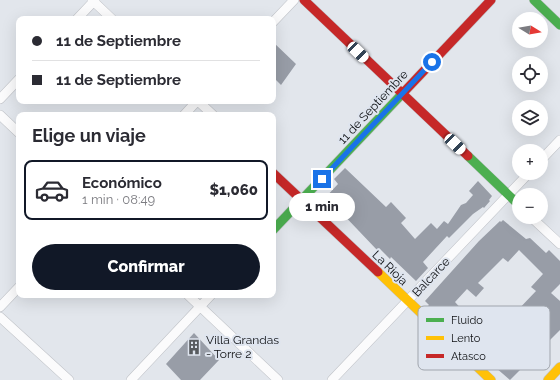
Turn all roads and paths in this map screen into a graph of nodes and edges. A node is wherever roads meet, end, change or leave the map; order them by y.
1 (93, 0) edge
2 (294, 0) edge
3 (304, 0) edge
4 (491, 0) edge
5 (534, 0) edge
6 (79, 16) edge
7 (109, 16) edge
8 (276, 19) edge
9 (560, 25) edge
10 (16, 82) edge
11 (402, 94) junction
12 (0, 99) edge
13 (195, 104) edge
14 (201, 104) edge
15 (187, 112) edge
16 (210, 112) edge
17 (0, 115) edge
18 (16, 130) edge
19 (560, 140) edge
20 (548, 153) edge
21 (276, 176) edge
22 (522, 180) edge
23 (508, 195) junction
24 (512, 199) edge
25 (302, 200) junction
26 (539, 224) edge
27 (276, 227) edge
28 (560, 244) edge
29 (16, 290) edge
30 (191, 298) edge
31 (208, 298) edge
32 (408, 301) junction
33 (200, 306) junction
34 (0, 307) edge
35 (418, 311) edge
36 (0, 317) edge
37 (560, 368) edge
38 (480, 370) edge
39 (69, 380) edge
40 (131, 380) edge
41 (278, 380) edge
42 (332, 380) edge
43 (491, 380) edge
44 (548, 380) edge

1 - 6 street
1 - 7 street
2 - 8 street
3 - 11 street
4 - 11 street, 11 de Septiembre
5 - 9 street
10 - 12 street
11 - 23 street
11 - 25 street, 11 de Septiembre
13 - 15 street
14 - 16 street
17 - 18 street
19 - 20 street
21 - 25 street, La Rioja
22 - 23 street, Balcarce
23 - 24 street
23 - 32 street, Balcarce
25 - 27 street, 11 de Septiembre
25 - 32 street, La Rioja
26 - 28 street
29 - 34 street
30 - 33 street
31 - 33 street
32 - 35 street, La Rioja
32 - 42 street, Balcarce
33 - 40 street
33 - 41 street
36 - 39 street
37 - 44 street
38 - 43 street, La Rioja

